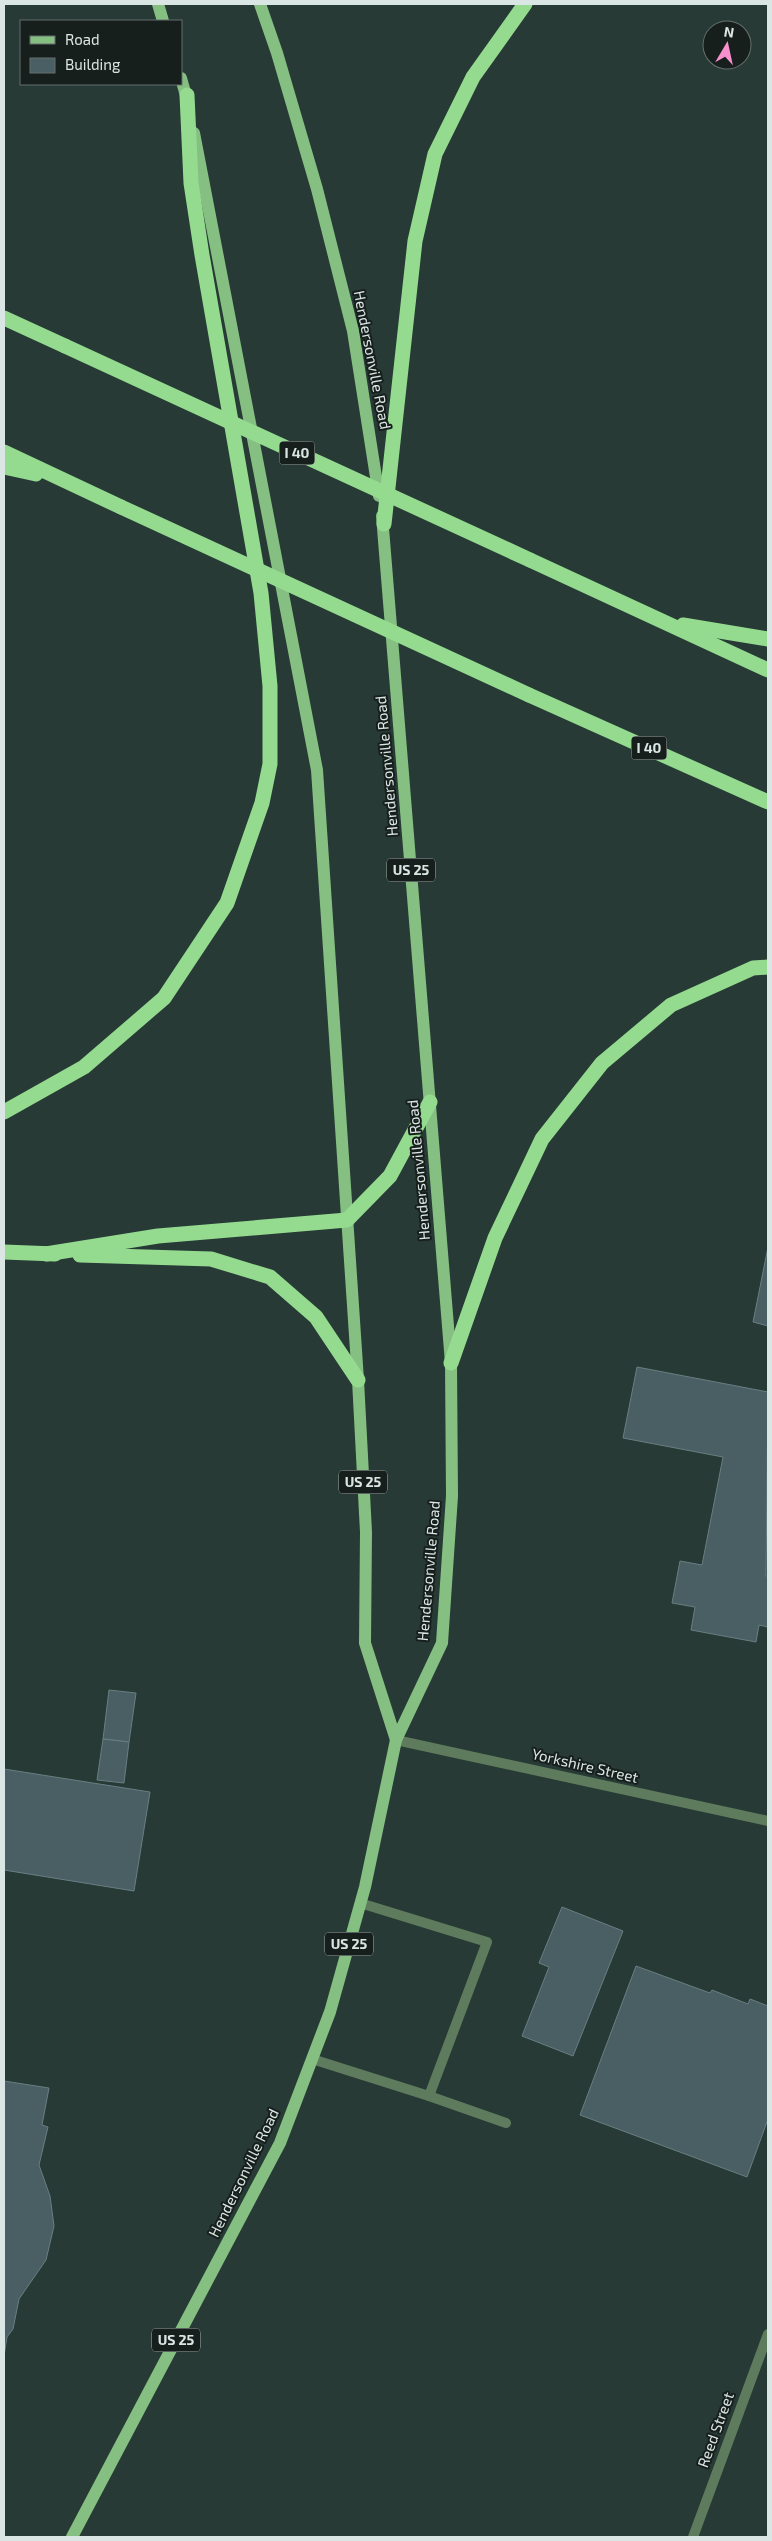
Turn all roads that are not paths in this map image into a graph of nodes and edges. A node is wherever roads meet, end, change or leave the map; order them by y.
1 (158, 4) edge
2 (260, 4) edge
3 (525, 4) edge
4 (163, 20) edge
5 (182, 81) edge
6 (187, 95) junction
7 (4, 318) edge
8 (4, 452) edge
9 (4, 467) edge
10 (65, 481) junction
11 (384, 524) junction
12 (666, 622) junction
13 (768, 639) edge
14 (768, 670) edge
15 (768, 802) edge
16 (768, 967) edge
17 (430, 1102) junction
18 (4, 1112) edge
19 (347, 1220) junction
20 (4, 1252) edge
21 (46, 1254) junction
22 (452, 1362) junction
23 (358, 1380) junction
24 (396, 1740) junction
25 (768, 1821) edge
26 (360, 1902) junction
27 (312, 2059) junction
28 (429, 2096) junction
29 (506, 2123) dead end
30 (768, 2334) edge
31 (72, 2537) edge
32 (693, 2537) edge

1 - 4 main road
2 - 11 main road, Hendersonville Road / US 25
3 - 11 highway
5 - 6 main road, US 25
6 - 18 highway
6 - 19 main road, US 25
7 - 12 highway, I 40, bridge
8 - 10 highway, I 40
9 - 10 highway
10 - 15 highway, I 40, bridge
11 - 17 main road, Hendersonville Road / US 25
12 - 13 highway
12 - 14 highway, I 40
16 - 22 highway
17 - 19 highway
17 - 22 main road, Hendersonville Road / US 25
19 - 21 highway
19 - 23 main road, US 25
20 - 21 highway
21 - 23 highway
22 - 24 main road, Hendersonville Road / US 25
23 - 24 main road, US 25
24 - 25 street, Yorkshire Street
24 - 26 main road, Hendersonville Road / US 25
26 - 27 main road, Hendersonville Road / US 25
26 - 28 street
27 - 28 street
27 - 31 main road, Hendersonville Road / US 25
28 - 29 street
30 - 32 street, Reed Street

